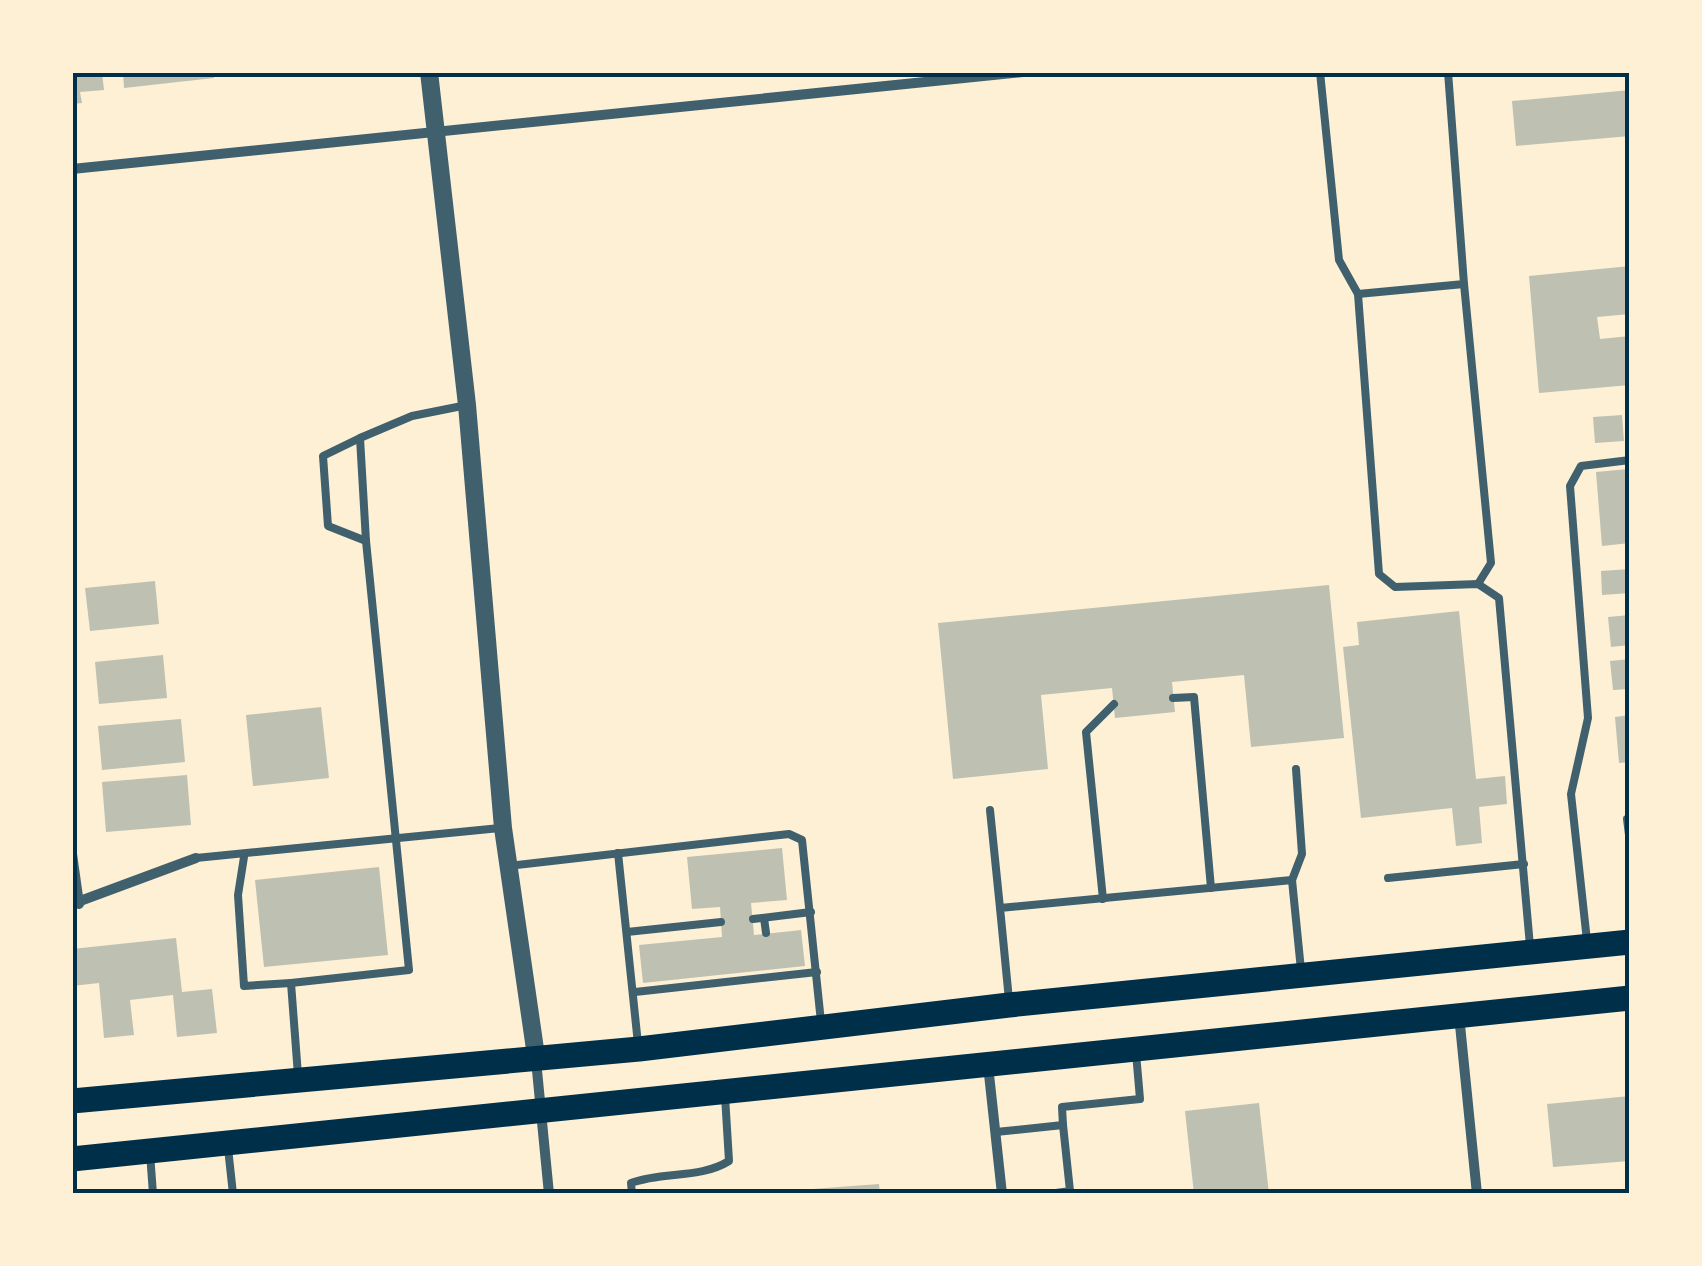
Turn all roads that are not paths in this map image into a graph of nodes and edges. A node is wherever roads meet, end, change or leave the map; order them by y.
1 (430, 72) edge
2 (1022, 72) edge
3 (1320, 72) edge
4 (1448, 72) edge
5 (436, 134) junction
6 (72, 169) edge
7 (1464, 284) junction
8 (1358, 294) junction
9 (466, 404) junction
10 (360, 438) junction
11 (1630, 460) edge
12 (366, 541) junction
13 (1478, 584) junction
14 (1173, 698) dead end
15 (1114, 704) dead end
16 (1296, 769) dead end
17 (990, 810) dead end
18 (1627, 819) dead end
19 (503, 828) junction
20 (396, 839) junction
21 (1630, 843) edge
22 (72, 854) edge
23 (618, 854) junction
24 (244, 857) junction
25 (196, 858) joint
26 (1524, 864) junction
27 (508, 866) junction
28 (1388, 878) dead end
29 (1292, 880) junction
30 (1211, 888) junction
31 (1103, 899) junction
32 (76, 904) edge
33 (1000, 908) junction
34 (811, 912) junction
35 (764, 918) junction
36 (753, 919) dead end
37 (675, 927) junction
38 (628, 932) junction
39 (766, 933) dead end
40 (716, 938) dead end
41 (677, 942) dead end
42 (1630, 942) edge
43 (1587, 945) junction
44 (1531, 951) junction
45 (817, 972) junction
46 (1301, 974) junction
47 (292, 983) junction
48 (635, 992) junction
49 (1630, 998) edge
50 (1009, 1005) junction
51 (1459, 1015) junction
52 (821, 1027) junction
53 (1135, 1048) junction
54 (639, 1049) junction
55 (536, 1056) junction
56 (988, 1064) junction
57 (299, 1079) junction
58 (724, 1092) junction
59 (72, 1101) edge
60 (541, 1110) junction
61 (1063, 1125) junction
62 (996, 1132) junction
63 (227, 1143) junction
64 (150, 1151) junction
65 (72, 1160) edge
66 (549, 1193) edge
67 (153, 1194) edge
68 (233, 1194) edge
69 (539, 1194) edge
70 (632, 1194) edge
71 (1002, 1194) edge
72 (1049, 1194) edge
73 (1477, 1194) edge

1 - 5 street
2 - 5 street
3 - 8 lane
4 - 7 lane
5 - 6 street
5 - 9 street
7 - 8 lane
7 - 13 lane
8 - 13 lane
9 - 10 lane
9 - 19 street
10 - 12 lane
10 - 12 lane
11 - 43 lane
12 - 20 lane
13 - 26 lane
14 - 30 lane
15 - 31 lane
16 - 29 lane
17 - 33 lane
18 - 21 lane
19 - 20 lane
19 - 27 street
20 - 24 lane
20 - 47 lane
22 - 32 street
23 - 27 lane
23 - 34 lane
23 - 38 lane
24 - 25 lane
24 - 47 lane
25 - 32 street
26 - 28 lane
26 - 44 lane
27 - 55 street
29 - 30 lane
29 - 46 lane
30 - 31 lane
31 - 33 lane
33 - 50 lane
34 - 35 lane
34 - 45 lane
35 - 36 lane
35 - 39 lane
37 - 38 lane
37 - 40 lane
37 - 41 lane
38 - 48 lane
42 - 43 main road
43 - 44 main road
44 - 46 main road
45 - 48 lane
45 - 52 lane
46 - 50 main road
47 - 57 lane
48 - 54 lane
49 - 51 main road
50 - 52 main road
51 - 53 main road
51 - 73 street
52 - 54 main road
53 - 56 main road
53 - 61 lane
54 - 55 main road
55 - 57 main road
55 - 60 street
56 - 58 main road
56 - 62 street
57 - 59 main road
58 - 60 main road
58 - 70 lane
60 - 63 main road
60 - 66 street
61 - 62 lane
61 - 72 lane
62 - 71 street
63 - 64 main road
63 - 68 lane
64 - 65 main road
64 - 67 lane
66 - 69 lane

